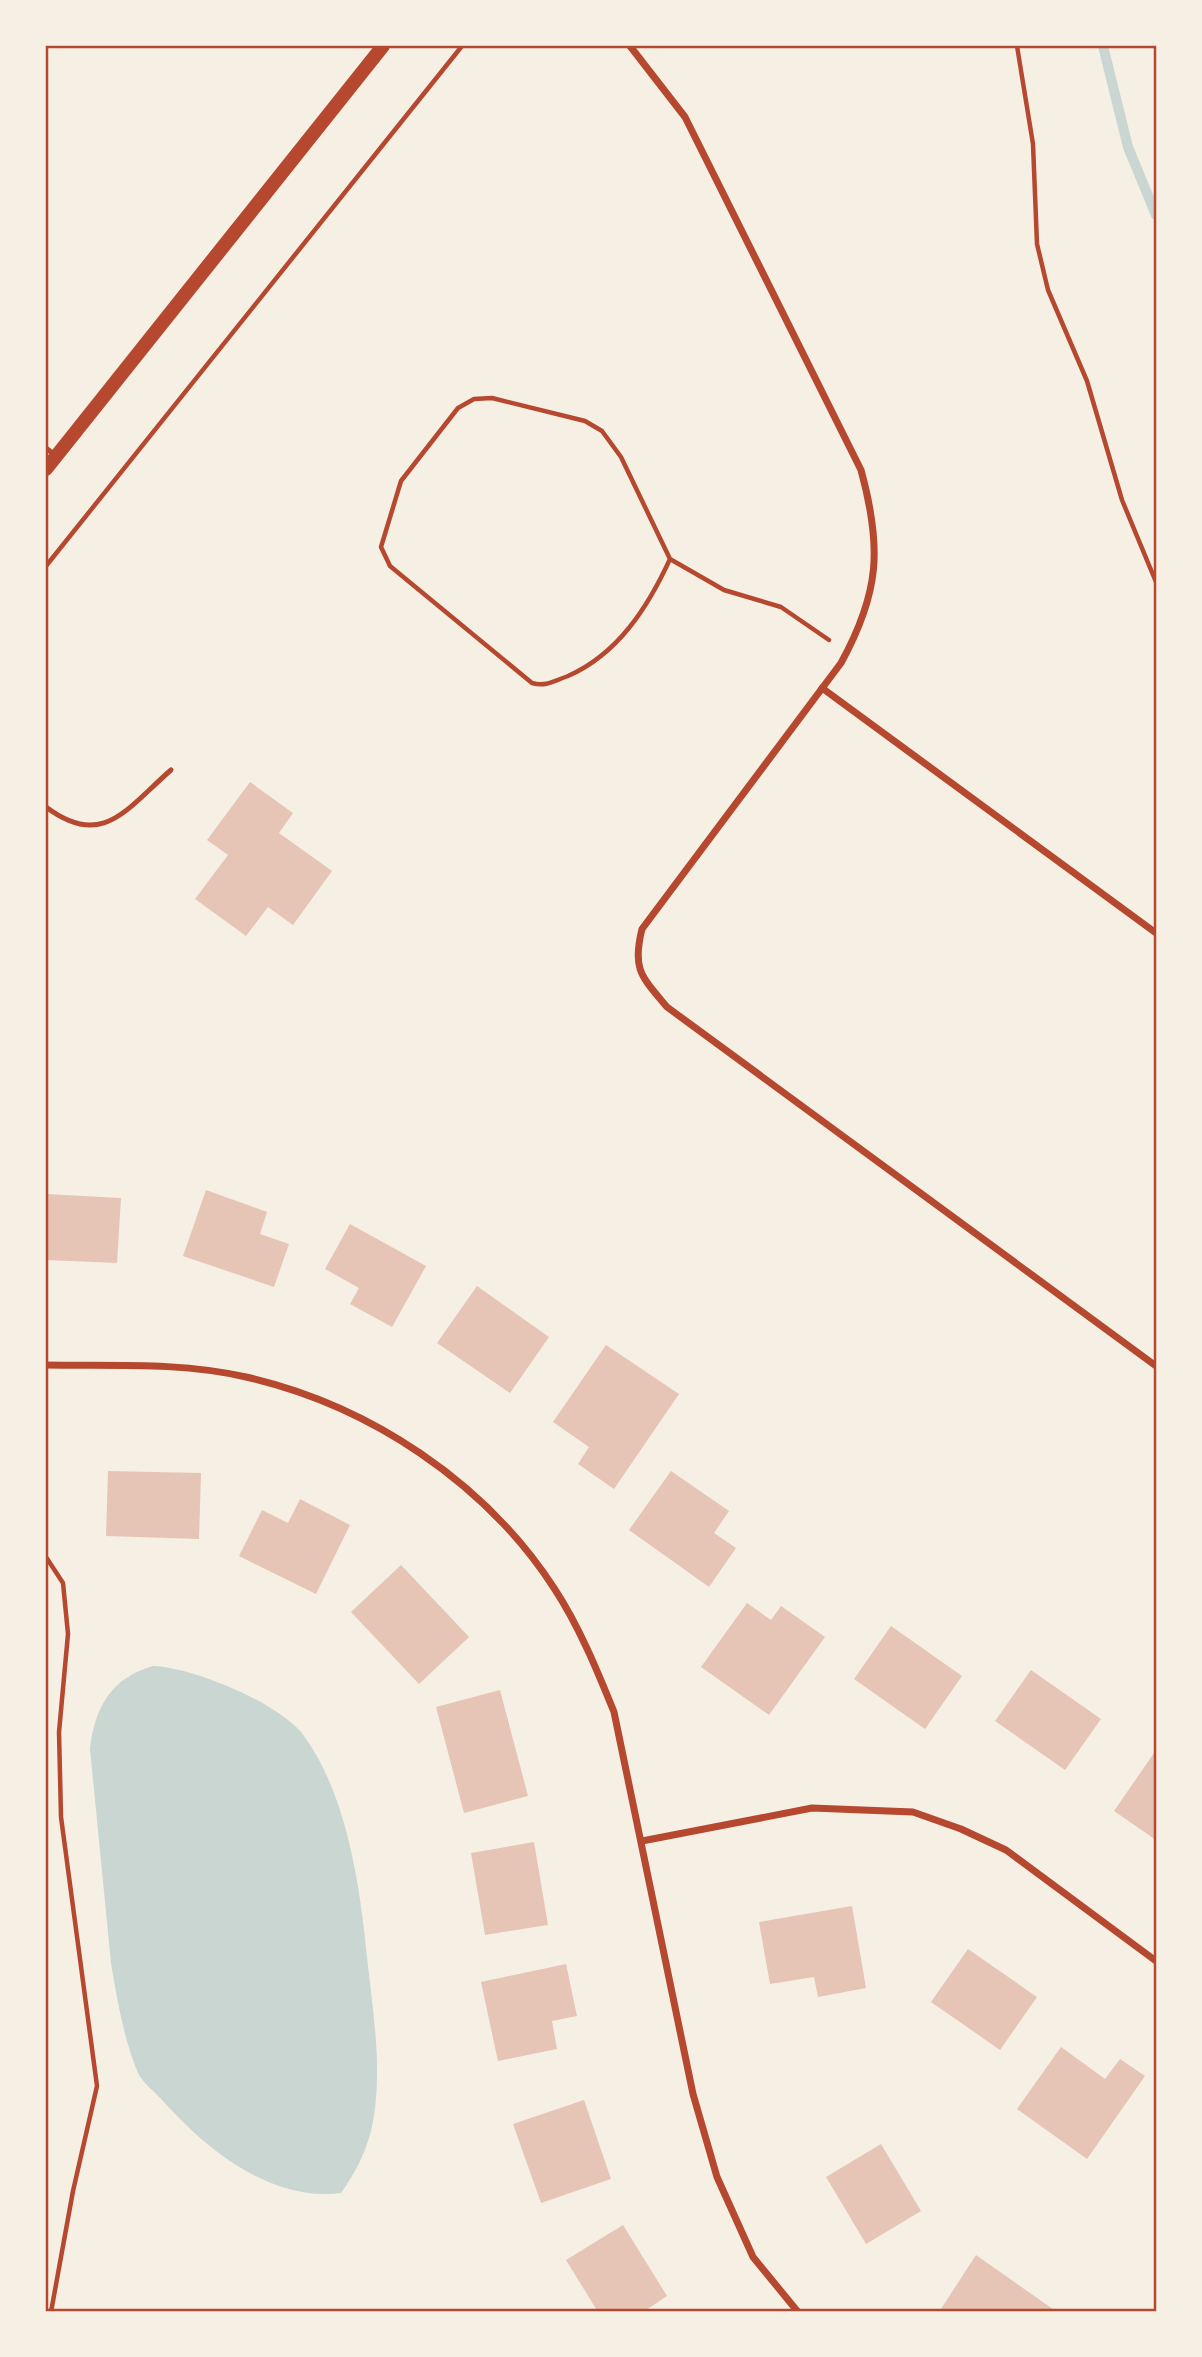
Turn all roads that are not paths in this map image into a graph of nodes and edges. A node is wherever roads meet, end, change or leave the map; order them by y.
1 (383, 46) edge
2 (630, 46) edge
3 (51, 452) edge
4 (46, 468) edge
5 (822, 688) junction
6 (171, 770) dead end
7 (46, 807) edge
8 (1157, 933) edge
9 (46, 1365) edge
10 (1157, 1366) edge
11 (642, 1841) junction
12 (1157, 1961) edge
13 (799, 2312) edge

1 - 3 main road
2 - 5 street
3 - 4 main road
5 - 8 street
5 - 10 street
6 - 7 lane
9 - 11 street
11 - 12 street
11 - 13 street

